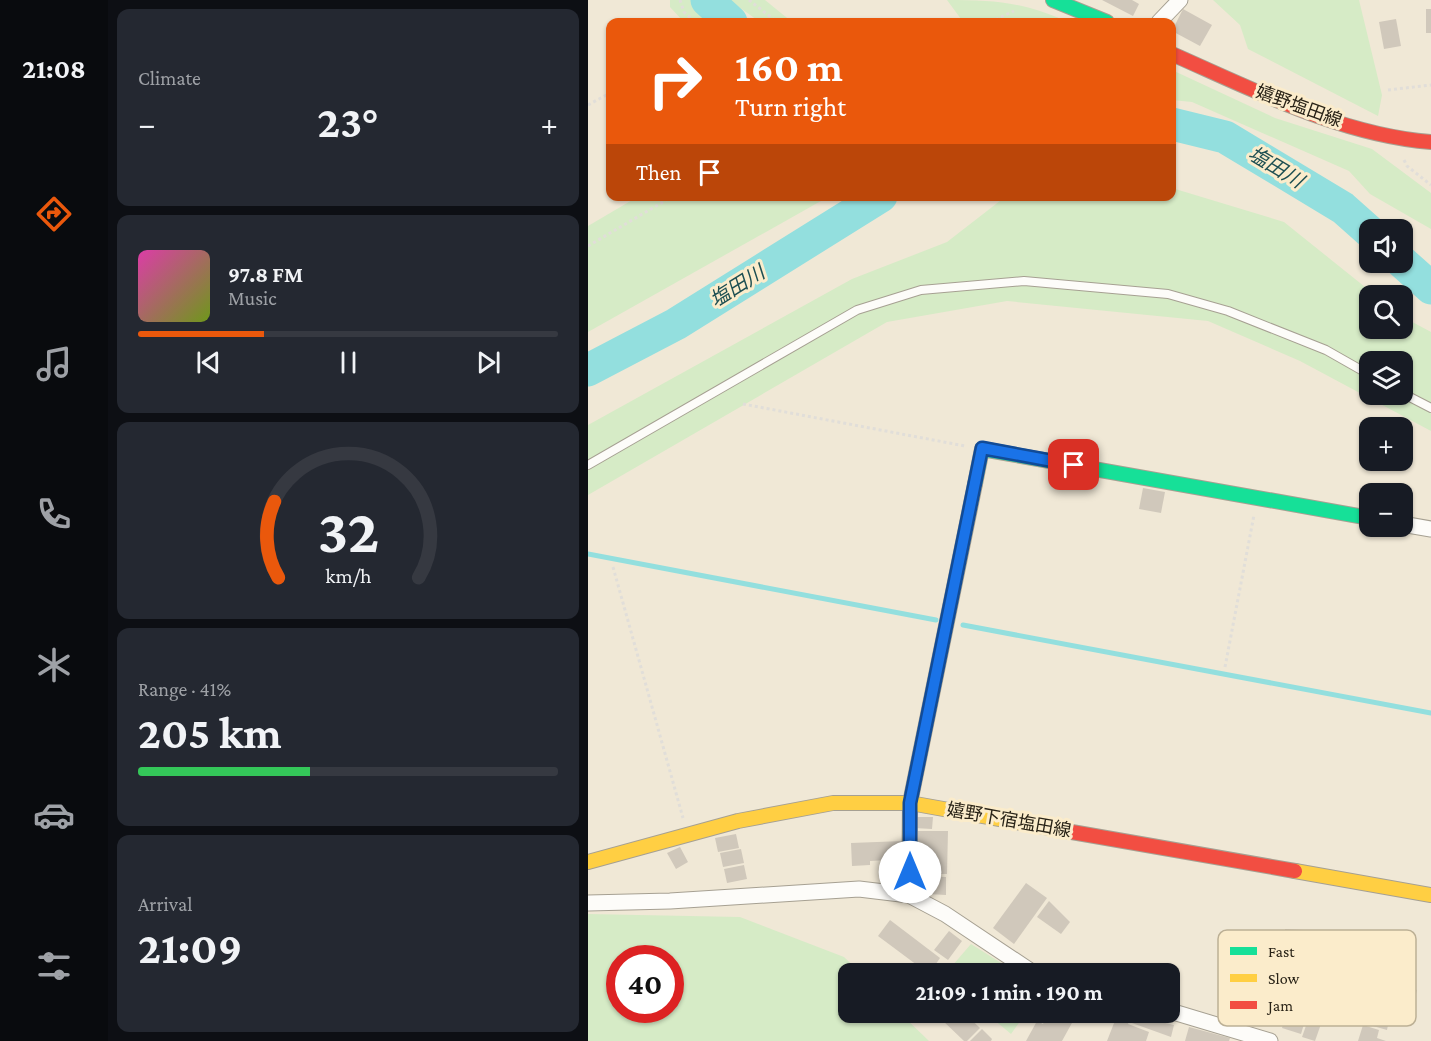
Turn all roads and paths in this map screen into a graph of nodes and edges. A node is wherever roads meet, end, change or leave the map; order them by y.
1 (680, 0) edge
2 (750, 0) edge
3 (1053, 0) edge
4 (1180, 0) edge
5 (1014, 11) dead end
6 (691, 18) edge
7 (772, 18) edge
8 (999, 18) edge
9 (1097, 18) edge
10 (1164, 18) edge
11 (1176, 56) edge
12 (1431, 85) edge
13 (1388, 90) dead end
14 (606, 95) edge
15 (588, 105) edge
16 (1394, 139) junction
17 (1431, 142) edge
18 (1431, 184) edge
19 (664, 201) edge
20 (588, 246) edge
21 (1359, 369) edge
22 (1413, 399) edge
23 (743, 404) dead end
24 (1431, 408) edge
25 (982, 448) junction
26 (588, 465) edge
27 (1257, 498) junction
28 (1359, 516) edge
29 (1413, 526) edge
30 (1431, 529) edge
31 (613, 567) dead end
32 (1225, 667) dead end
33 (910, 803) junction
34 (687, 834) junction
35 (588, 862) edge
36 (909, 895) junction
37 (1431, 895) edge
38 (588, 903) edge
39 (1018, 963) edge
40 (1180, 1014) edge
41 (1218, 1025) edge
42 (1220, 1026) edge
43 (1270, 1041) edge

1 - 6 path
2 - 7 path
3 - 9 main road
4 - 10 street
5 - 8 path
11 - 16 main road, 嬉野塩田線
12 - 13 path
14 - 15 path
16 - 17 main road, 嬉野塩田線
16 - 18 path
19 - 20 path
21 - 26 lane
22 - 24 lane
23 - 25 path
25 - 27 main road
25 - 33 main road
27 - 28 main road
27 - 32 path
29 - 30 street
31 - 34 path
33 - 34 main road, 嬉野下宿塩田線
33 - 36 main road
33 - 37 main road, 嬉野下宿塩田線
34 - 35 main road, 嬉野下宿塩田線
36 - 38 street
36 - 39 street
40 - 41 street
42 - 43 street

